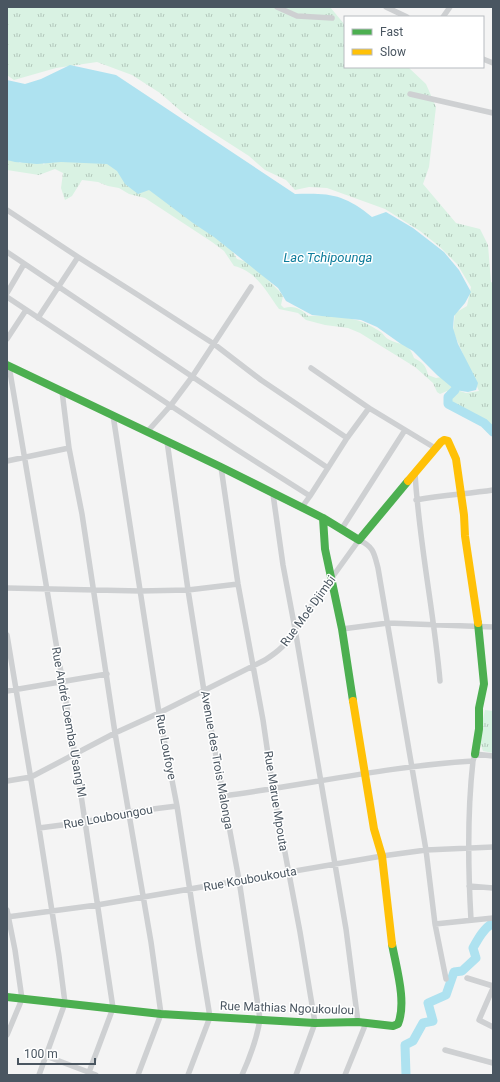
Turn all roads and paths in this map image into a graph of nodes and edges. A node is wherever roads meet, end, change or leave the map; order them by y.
1 (277, 7) edge
2 (386, 7) edge
3 (450, 7) edge
4 (405, 16) edge
5 (444, 16) edge
6 (332, 18) dead end
7 (410, 94) dead end
8 (493, 113) edge
9 (7, 210) edge
10 (7, 252) edge
11 (78, 257) junction
12 (24, 264) junction
13 (58, 287) junction
14 (251, 287) dead end
15 (7, 293) edge
16 (7, 297) edge
17 (26, 310) junction
18 (38, 318) junction
19 (7, 339) edge
20 (214, 344) junction
21 (8, 366) edge
22 (311, 368) dead end
23 (192, 377) junction
24 (62, 391) junction
25 (171, 405) junction
26 (369, 408) junction
27 (113, 415) junction
28 (404, 430) junction
29 (147, 432) junction
30 (347, 438) junction
31 (167, 441) junction
32 (69, 448) junction
33 (435, 448) junction
34 (24, 458) junction
35 (7, 461) edge
36 (221, 467) junction
37 (328, 468) junction
38 (415, 472) junction
39 (493, 490) edge
40 (273, 494) junction
41 (461, 495) junction
42 (310, 496) junction
43 (416, 500) junction
44 (302, 507) junction
45 (323, 518) junction
46 (341, 530) junction
47 (359, 540) junction
48 (331, 579) junction
49 (238, 584) junction
50 (7, 588) edge
51 (46, 589) junction
52 (93, 589) junction
53 (188, 590) junction
54 (140, 591) junction
55 (388, 623) junction
56 (433, 624) junction
57 (479, 627) junction
58 (493, 628) edge
59 (295, 629) junction
60 (342, 630) junction
61 (7, 635) edge
62 (254, 666) junction
63 (107, 674) junction
64 (440, 681) dead end
65 (62, 683) junction
66 (16, 690) junction
67 (7, 691) edge
68 (204, 691) junction
69 (159, 713) junction
70 (115, 733) junction
71 (75, 755) junction
72 (493, 756) edge
73 (474, 758) junction
74 (413, 767) junction
75 (366, 772) junction
76 (31, 777) junction
77 (7, 781) edge
78 (320, 781) junction
79 (273, 789) junction
80 (223, 796) junction
81 (177, 806) junction
82 (129, 812) junction
83 (85, 822) junction
84 (39, 828) junction
85 (470, 847) junction
86 (493, 847) edge
87 (426, 850) junction
88 (382, 856) junction
89 (334, 864) junction
90 (288, 872) junction
91 (238, 880) junction
92 (469, 886) junction
93 (493, 888) edge
94 (190, 889) junction
95 (143, 897) junction
96 (97, 905) junction
97 (7, 910) edge
98 (52, 910) junction
99 (8, 917) edge
100 (493, 918) edge
101 (471, 920) junction
102 (435, 924) junction
103 (446, 978) dead end
104 (467, 978) dead end
105 (493, 987) edge
106 (7, 997) edge
107 (22, 999) junction
108 (65, 1003) junction
109 (114, 1008) junction
110 (160, 1014) junction
111 (210, 1017) junction
112 (260, 1019) junction
113 (315, 1023) junction
114 (362, 1023) junction
115 (493, 1026) edge
116 (7, 1035) edge
117 (445, 1050) dead end
118 (46, 1056) junction
119 (493, 1063) edge
120 (89, 1074) edge
121 (39, 1075) edge
122 (96, 1075) edge
123 (138, 1075) edge
124 (188, 1075) edge
125 (242, 1075) edge
126 (296, 1075) edge
127 (345, 1075) edge

1 - 6 street
2 - 4 street
3 - 5 street
7 - 8 street
9 - 11 street
10 - 12 street
11 - 13 street
11 - 20 street
12 - 13 street
12 - 15 street
13 - 18 street
13 - 23 street
14 - 20 street
16 - 17 street
17 - 18 street
17 - 19 street
18 - 25 street
20 - 23 street
20 - 30 street
21 - 24 street
21 - 34 street, Rue André Loemba U'sang'M
22 - 26 street
23 - 25 street
23 - 37 street
24 - 27 street
24 - 32 street
25 - 29 street
25 - 42 street
26 - 28 street
26 - 30 street
27 - 29 street
27 - 54 street, Rue Loufoye
28 - 33 street
28 - 46 street
29 - 31 street
30 - 37 street
31 - 36 street
31 - 53 street, Avenue des Trois Malonga
32 - 34 street
32 - 52 street
33 - 38 street
33 - 41 street
34 - 35 street
34 - 51 street, Rue André Loemba U'sang'M
36 - 40 street
36 - 49 street, Rue Marue Mpouta
37 - 42 street
38 - 43 street
38 - 47 street
39 - 41 street
40 - 44 street
40 - 59 street
41 - 43 street
41 - 57 street
42 - 44 street
43 - 56 street
44 - 45 street
45 - 46 street
45 - 48 street, Rue Mathias Ngoukoulou
46 - 47 street
47 - 48 street, Rue Moé Djimbi
47 - 55 street
48 - 59 street, Rue Moé Djimbi
48 - 60 street, Rue Mathias Ngoukoulou
49 - 53 street
49 - 62 street, Rue Marue Mpouta
50 - 51 street
51 - 52 street
51 - 65 street, Rue André Loemba U'sang'M
52 - 54 street
52 - 63 street
53 - 54 street
53 - 68 street, Avenue des Trois Malonga
54 - 69 street, Rue Loufoye
55 - 56 street
55 - 60 street
55 - 74 street
56 - 57 street
56 - 64 street
57 - 58 street
57 - 73 street
59 - 62 street, Rue Moé Djimbi
59 - 78 street
60 - 75 street, Rue Mathias Ngoukoulou
61 - 66 street
62 - 68 street, Rue Moé Djimbi
62 - 79 street, Rue Marue Mpouta
63 - 65 street
63 - 70 street
65 - 66 street
65 - 71 street, Rue André Loemba U'sang'M
66 - 67 street
66 - 76 street
68 - 69 street, Rue Moé Djimbi
68 - 80 street, Avenue des Trois Malonga
69 - 70 street, Rue Moé Djimbi
69 - 81 street, Rue Loufoye
70 - 71 street, Rue Moé Djimbi
70 - 82 street
71 - 76 street, Rue Moé Djimbi
71 - 83 street, Rue André Loemba U'sang'M
72 - 73 street
73 - 74 street
73 - 85 street
74 - 75 street
74 - 87 street
75 - 78 street
75 - 88 street, Rue Mathias Ngoukoulou
76 - 77 street, Rue Moé Djimbi
76 - 84 street
78 - 79 street
78 - 89 street
79 - 80 street
79 - 90 street, Rue Marue Mpouta
80 - 91 street, Avenue des Trois Malonga
81 - 82 street, Rue Louboungou
81 - 94 street, Rue Loufoye
82 - 83 street, Rue Louboungou
82 - 95 street
83 - 84 street, Rue Louboungou
83 - 96 street, Rue André Loemba U'sang'M
84 - 98 street
85 - 86 street, Rue Kouboukouta
85 - 87 street, Rue Kouboukouta
85 - 92 street
87 - 88 street, Rue Kouboukouta
87 - 102 street
88 - 89 street, Rue Kouboukouta
88 - 114 street, Rue Mathias Ngoukoulou
89 - 90 street, Rue Kouboukouta
89 - 114 street
90 - 91 street, Rue Kouboukouta
90 - 113 street, Rue Marue Mpouta
91 - 94 street, Rue Kouboukouta
91 - 112 street, Avenue des Trois Malonga
92 - 93 street
92 - 101 street
94 - 95 street, Rue Kouboukouta
94 - 111 street, Rue Loufoye
95 - 96 street, Rue Kouboukouta
95 - 110 street
96 - 98 street, Rue Kouboukouta
96 - 109 street, Rue André Loemba U'sang'M
97 - 99 street
98 - 99 street, Rue Kouboukouta
98 - 108 street
99 - 107 street
100 - 101 street
101 - 102 street
102 - 103 street
104 - 105 street
105 - 115 street
106 - 107 street, Rue Mathias Ngoukoulou
107 - 108 street, Rue Mathias Ngoukoulou
107 - 116 street
108 - 109 street, Rue Mathias Ngoukoulou
108 - 118 street
109 - 110 street, Rue Mathias Ngoukoulou
109 - 120 street
110 - 111 street, Rue Mathias Ngoukoulou
110 - 123 street
111 - 112 street, Rue Mathias Ngoukoulou
111 - 124 street
112 - 113 street, Rue Mathias Ngoukoulou
112 - 125 street, Avenue des Trois Malonga
113 - 114 street, Rue Mathias Ngoukoulou
113 - 126 street, Rue Marue Mpouta
114 - 127 street
117 - 119 street
118 - 120 street
118 - 121 street
120 - 122 street

